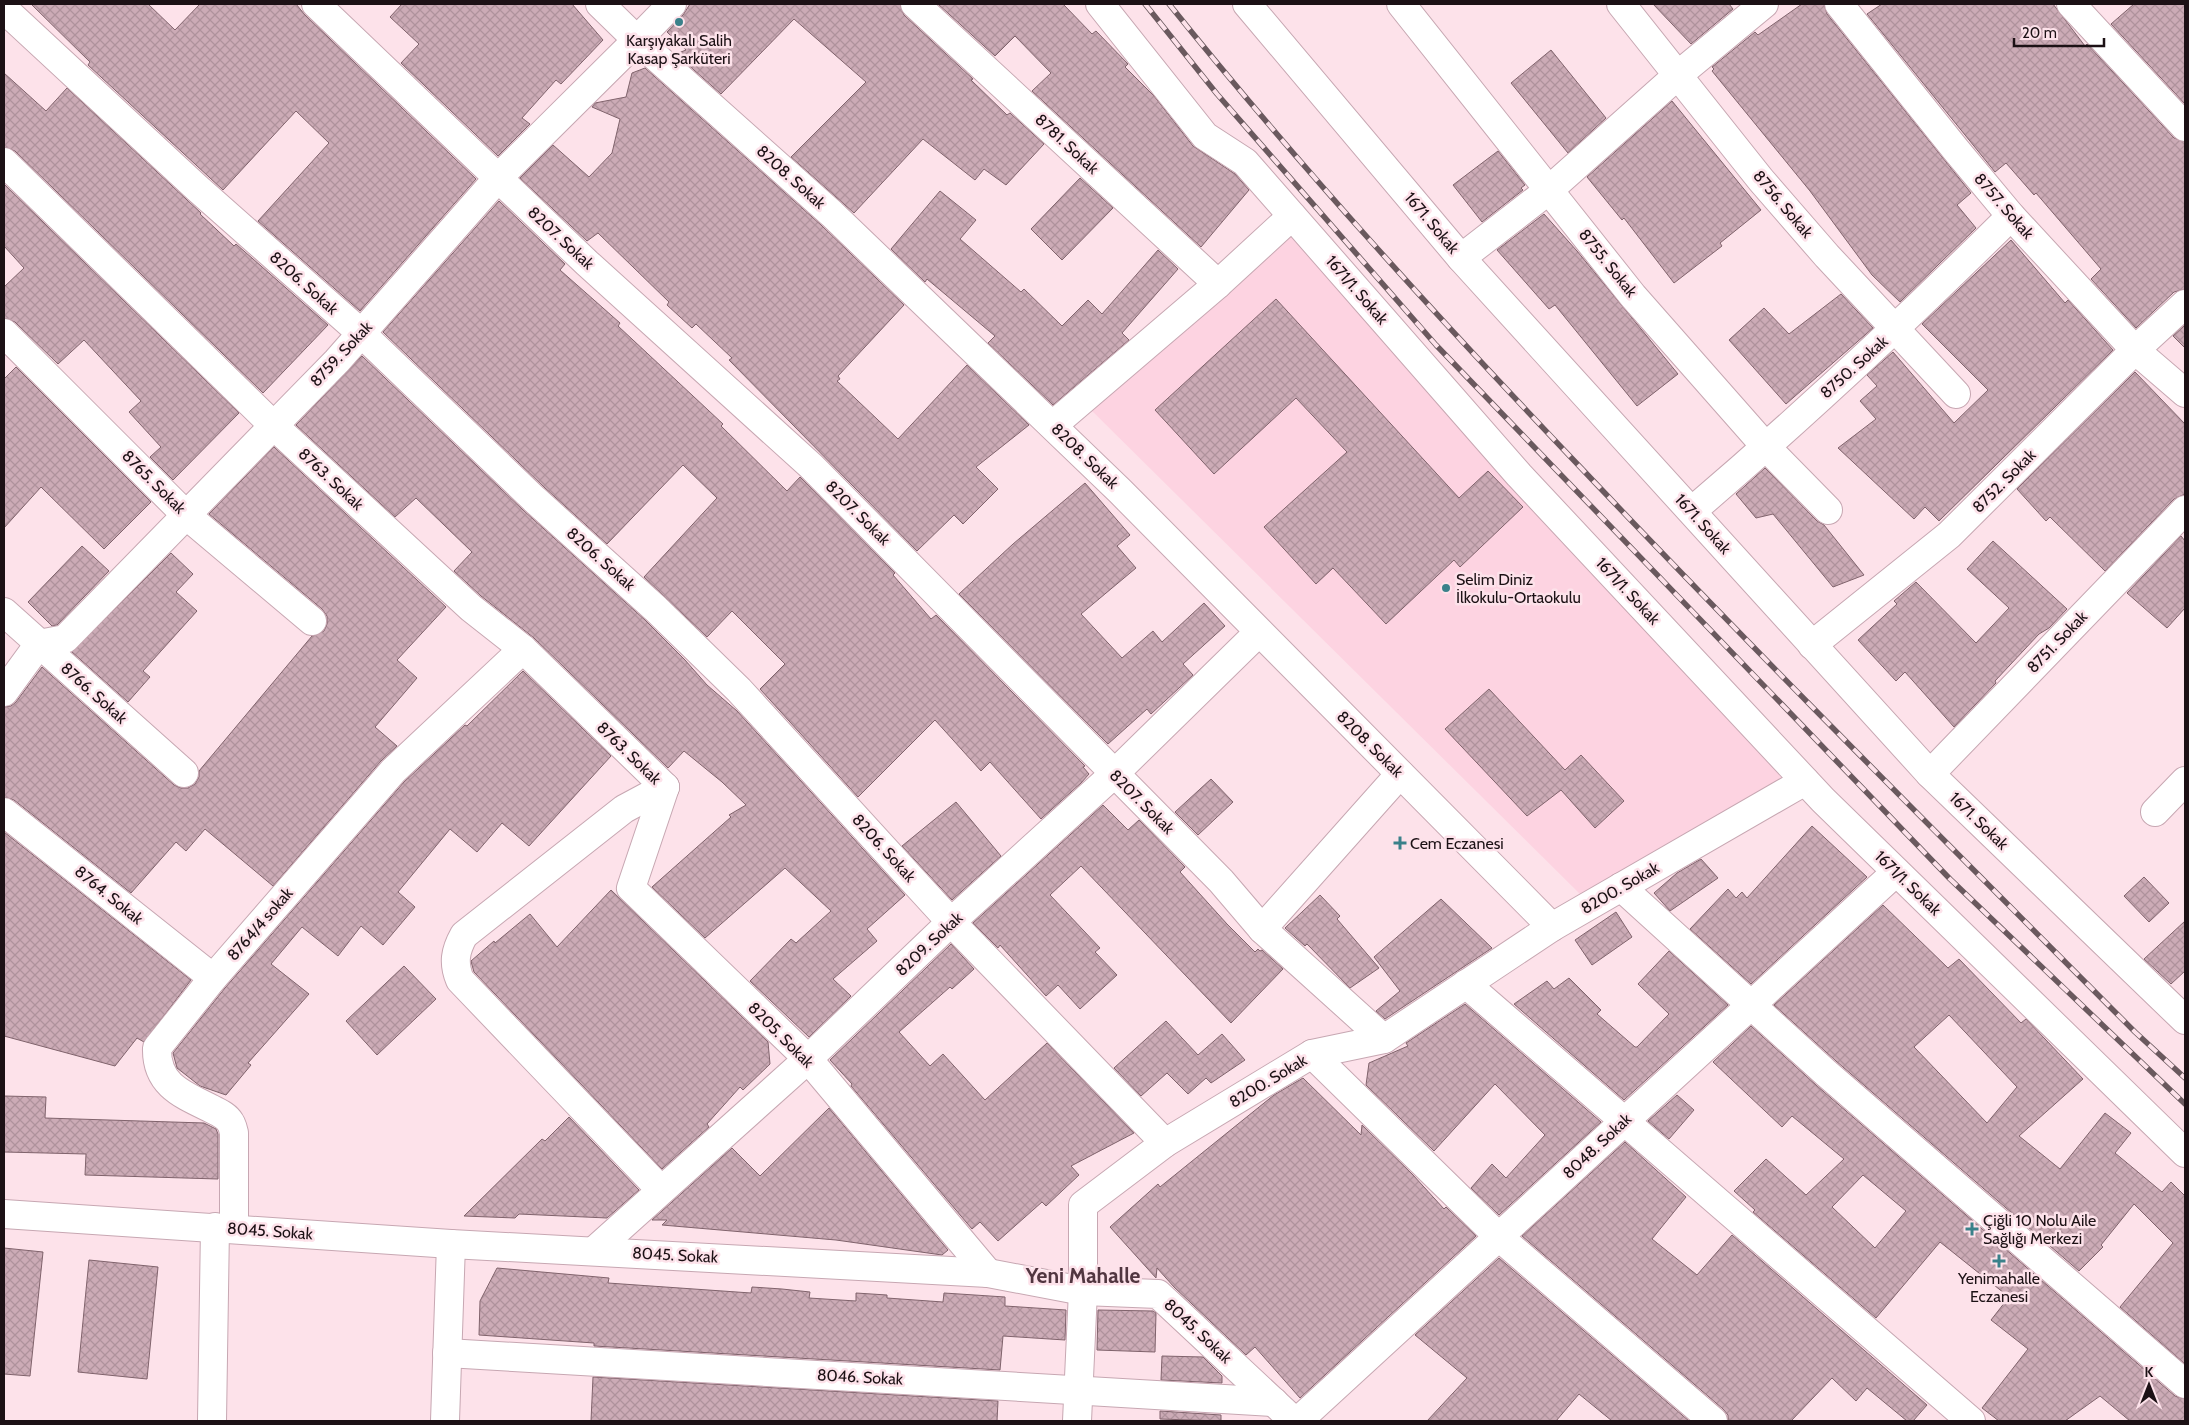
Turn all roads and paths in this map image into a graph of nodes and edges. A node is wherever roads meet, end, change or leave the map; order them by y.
1 (316, 4) edge
2 (600, 4) edge
3 (672, 4) edge
4 (915, 4) edge
5 (1100, 4) edge
6 (1247, 4) edge
7 (1401, 4) edge
8 (1622, 4) edge
9 (1764, 4) edge
10 (1839, 4) edge
11 (2071, 4) edge
12 (4, 9) edge
13 (638, 40) junction
14 (1678, 75) junction
15 (2185, 126) edge
16 (4, 162) edge
17 (498, 178) junction
18 (1549, 190) junction
19 (1292, 216) junction
20 (2011, 216) junction
21 (1462, 258) junction
22 (1218, 284) junction
23 (2185, 304) edge
24 (1894, 329) junction
25 (4, 333) edge
26 (361, 333) junction
27 (2135, 350) junction
28 (2185, 392) edge
29 (1956, 394) dead end
30 (273, 425) junction
31 (1053, 425) junction
32 (1766, 447) junction
33 (1828, 510) dead end
34 (2185, 510) edge
35 (1692, 512) junction
36 (186, 515) junction
37 (4, 612) edge
38 (312, 621) dead end
39 (1259, 632) junction
40 (40, 644) junction
41 (1812, 645) junction
42 (523, 649) junction
43 (4, 692) edge
44 (184, 773) dead end
45 (1114, 774) junction
46 (1400, 774) junction
47 (1930, 774) junction
48 (1805, 781) junction
49 (2185, 781) edge
50 (665, 788) junction
51 (4, 812) edge
52 (2155, 812) dead end
53 (1896, 872) junction
54 (1621, 888) junction
55 (951, 922) junction
56 (1552, 927) junction
57 (1262, 929) junction
58 (213, 978) junction
59 (1466, 984) junction
60 (1751, 1005) junction
61 (2185, 1020) edge
62 (1384, 1039) junction
63 (1312, 1054) junction
64 (808, 1059) junction
65 (1624, 1121) junction
66 (1165, 1143) junction
67 (2185, 1153) edge
68 (661, 1190) junction
69 (4, 1214) edge
70 (224, 1228) junction
71 (1499, 1237) junction
72 (451, 1244) junction
73 (594, 1250) junction
74 (988, 1273) junction
75 (1083, 1291) junction
76 (447, 1353) junction
77 (2185, 1384) edge
78 (1079, 1390) junction
79 (1274, 1402) junction
80 (212, 1421) edge
81 (445, 1421) edge
82 (1077, 1421) edge
83 (1294, 1421) edge
84 (1298, 1421) edge
85 (1713, 1421) edge
86 (1971, 1421) edge

1 - 17 street, 8207. Sokak
2 - 13 street, 8208. Sokak
3 - 13 street, 8759. Sokak
4 - 22 street, 8781. Sokak
5 - 19 street, 1671/1. Sokak
6 - 21 street, 1671. Sokak
7 - 18 street, 8755. Sokak
8 - 14 street, 8756. Sokak
9 - 14 street
10 - 20 street, 8757. Sokak
11 - 15 street
12 - 26 street, 8206. Sokak
13 - 17 street, 8759. Sokak
13 - 31 street, 8208. Sokak
14 - 18 street
14 - 24 street, 8756. Sokak
16 - 30 street, 8763. Sokak
17 - 26 street, 8759. Sokak
17 - 45 street, 8207. Sokak
18 - 21 street
18 - 32 street, 8755. Sokak
19 - 22 street
19 - 48 street, 1671/1. Sokak
20 - 24 street, 8750. Sokak
20 - 27 street, 8757. Sokak
21 - 35 street, 1671. Sokak
22 - 31 street
23 - 27 street, 8752. Sokak
24 - 29 street, 8756. Sokak
24 - 32 street, 8750. Sokak
25 - 36 street, 8765. Sokak
26 - 30 street, 8759. Sokak
26 - 55 street, 8206. Sokak
27 - 28 street, 8757. Sokak
27 - 41 street, 8752. Sokak
30 - 36 street, 8759. Sokak
30 - 42 street, 8763. Sokak
31 - 39 street, 8208. Sokak
32 - 33 street, 8755. Sokak
32 - 35 street, 8750. Sokak
34 - 47 street, 8751. Sokak
35 - 41 street, 1671. Sokak
36 - 38 street, 8765. Sokak
36 - 40 street, 8759. Sokak
37 - 40 street, 8766. Sokak
39 - 45 street, 8209. Sokak
39 - 46 street, 8208. Sokak
40 - 43 street
40 - 44 street, 8766. Sokak
41 - 47 street, 1671. Sokak
42 - 50 street, 8763. Sokak
42 - 58 street, 8764/4 sokak
45 - 55 street, 8209. Sokak
45 - 57 street, 8207. Sokak
46 - 56 street, 8208. Sokak
46 - 57 street
47 - 61 street, 1671. Sokak
48 - 53 street, 1671/1. Sokak
48 - 54 street, 8200. Sokak
49 - 52 street
50 - 64 street, 8205. Sokak
50 - 68 street
51 - 58 street, 8764. Sokak
53 - 60 street, 8048. Sokak
53 - 67 street, 1671/1. Sokak
54 - 56 street, 8200. Sokak
54 - 60 street
55 - 64 street, 8209. Sokak
55 - 66 street, 8206. Sokak
56 - 59 street, 8200. Sokak
57 - 62 street, 8207. Sokak
58 - 70 street, 8764/4 sokak
59 - 62 street, 8200. Sokak
59 - 65 street
60 - 65 street, 8048. Sokak
60 - 77 street
62 - 63 street, 8200. Sokak
63 - 66 street, 8200. Sokak
63 - 71 street
64 - 68 street, 8209. Sokak
64 - 74 street, 8205. Sokak
65 - 71 street, 8048. Sokak
65 - 86 street
66 - 75 street, 8200. Sokak
68 - 73 street, 8209. Sokak
69 - 70 street, 8045. Sokak
70 - 72 street, 8045. Sokak
70 - 80 street
71 - 84 street, 8048. Sokak
71 - 85 street
72 - 73 street, 8045. Sokak
72 - 76 street
73 - 74 street, 8045. Sokak
74 - 75 street, 8045. Sokak
75 - 78 street, 8200. Sokak
75 - 79 street, 8045. Sokak
76 - 78 street, 8046. Sokak
76 - 81 street
78 - 79 street, 8046. Sokak
78 - 82 street, 8200. Sokak
79 - 83 street, 8045. Sokak

